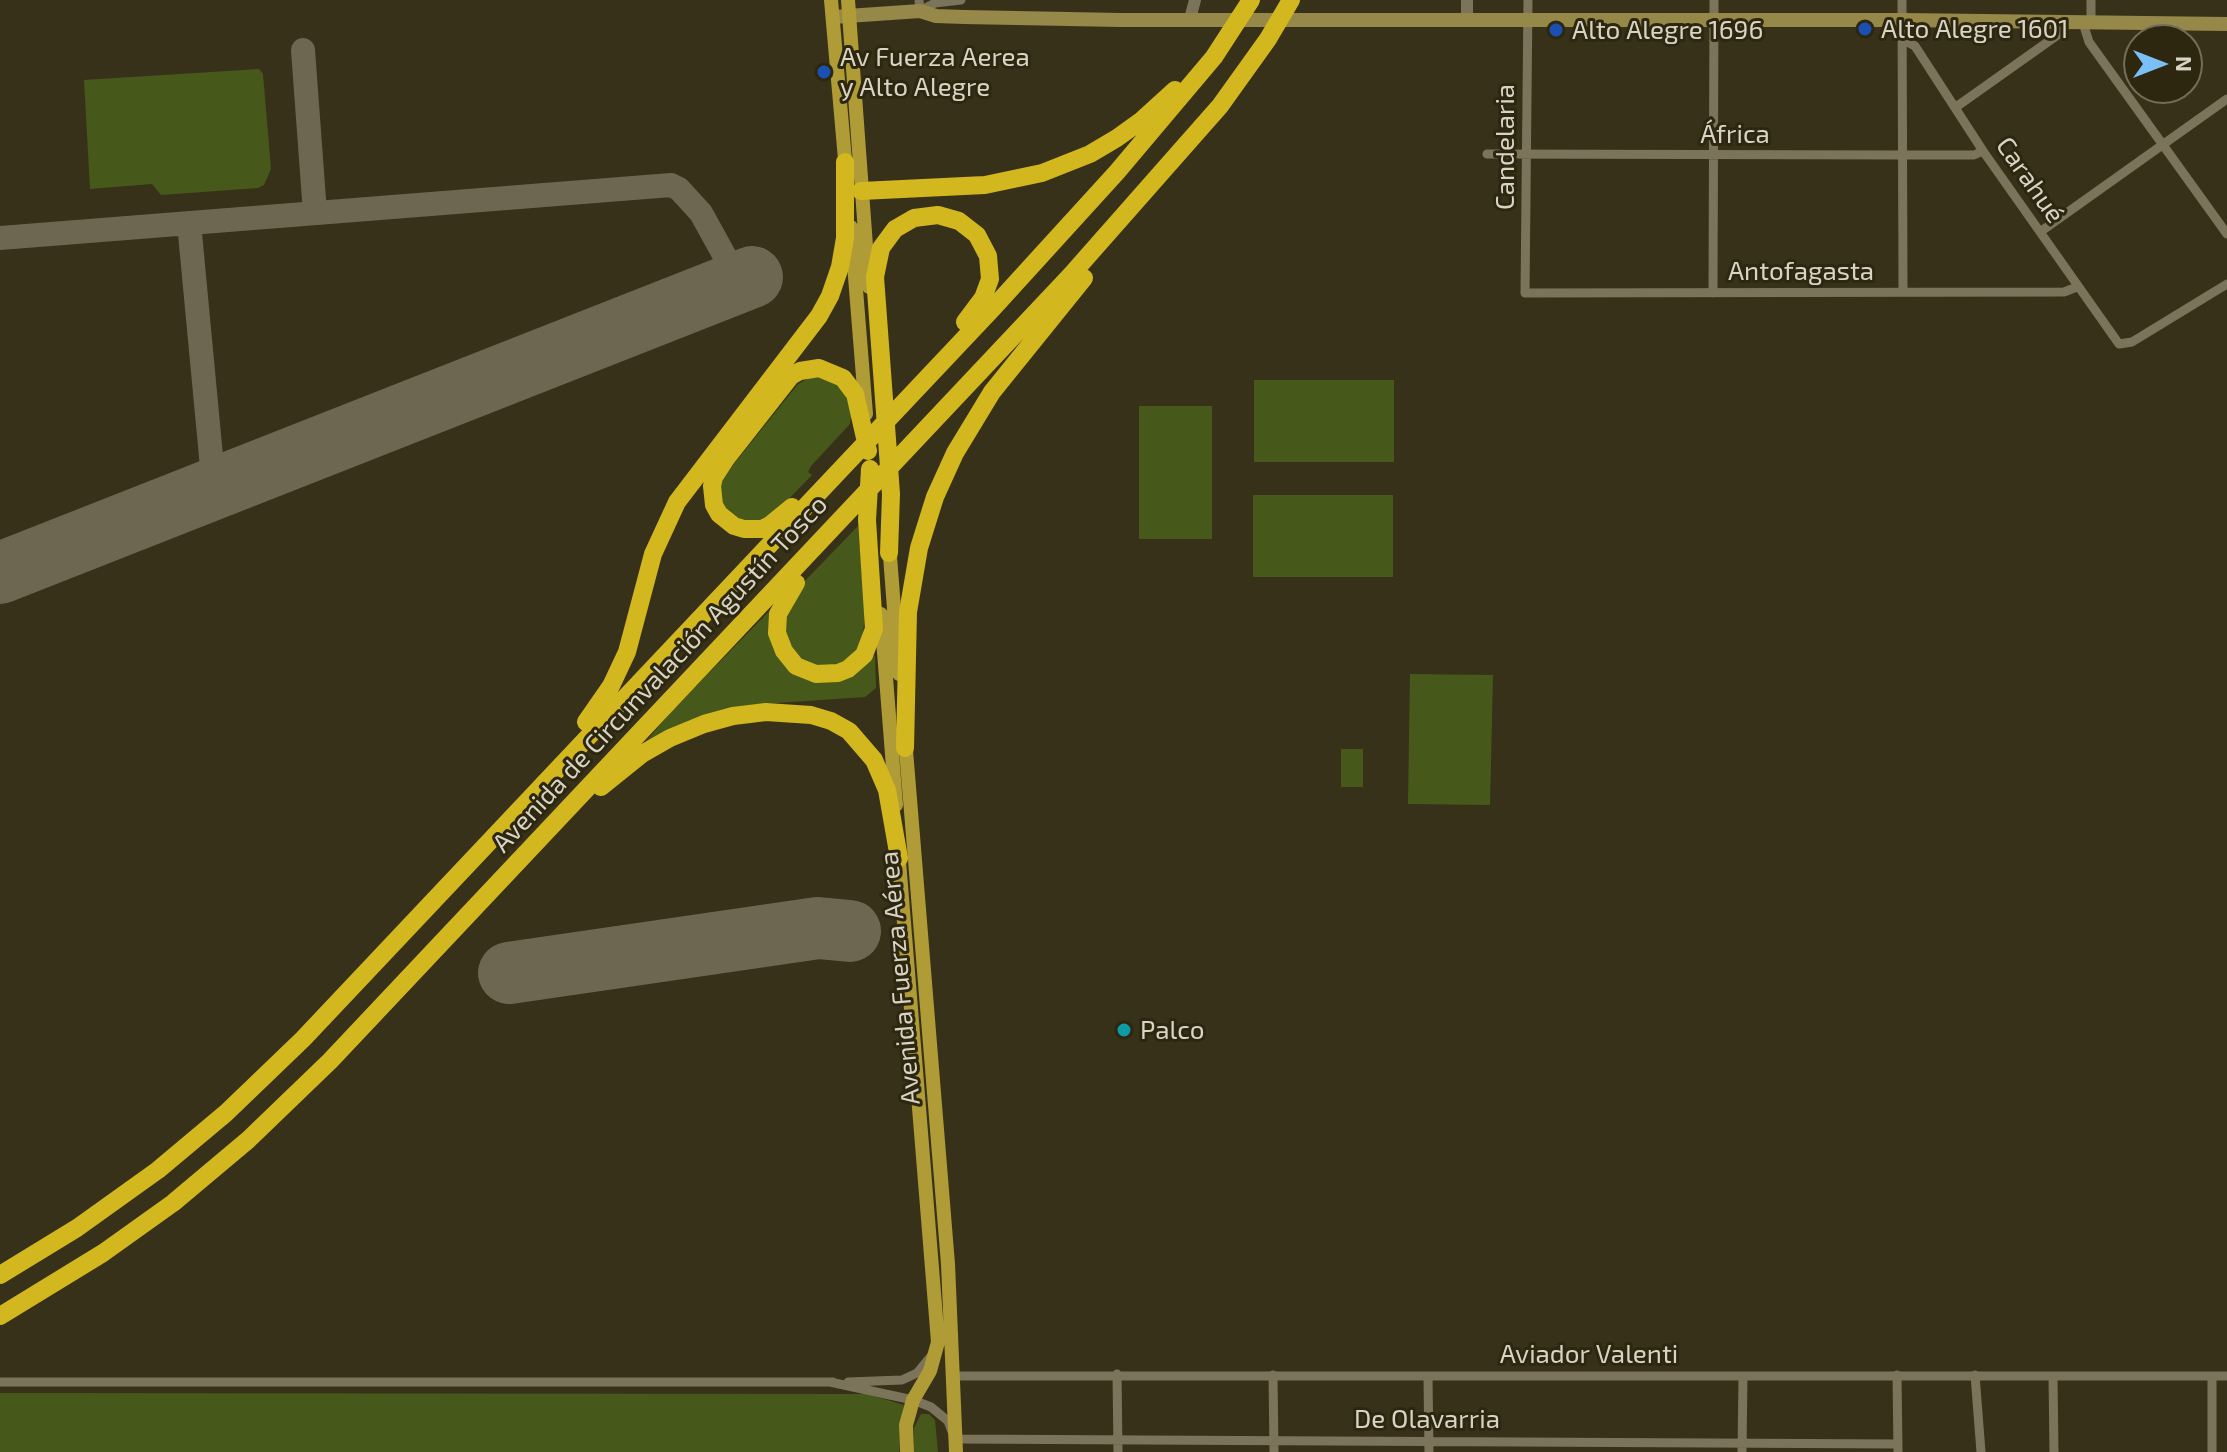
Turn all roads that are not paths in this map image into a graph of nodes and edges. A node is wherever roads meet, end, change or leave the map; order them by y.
1 (831, 0) edge
2 (848, 0) edge
3 (961, 0) edge
4 (1195, 0) edge
5 (1240, 0) edge
6 (1251, 0) edge
7 (1294, 0) edge
8 (1467, 0) edge
9 (1528, 0) edge
10 (1714, 0) edge
11 (1902, 0) edge
12 (2091, 0) edge
13 (919, 6) edge
14 (849, 16) junction
15 (833, 17) junction
16 (1197, 19) junction
17 (1467, 20) junction
18 (1527, 20) junction
19 (1714, 20) junction
20 (1902, 20) junction
21 (2081, 23) junction
22 (2227, 24) edge
23 (1902, 39) junction
24 (1250, 65) junction
25 (2227, 99) edge
26 (1956, 107) junction
27 (2163, 145) junction
28 (1983, 151) junction
29 (1487, 154) dead end
30 (1527, 155) junction
31 (1902, 155) junction
32 (1713, 156) junction
33 (845, 162) junction
34 (861, 191) junction
35 (2040, 232) junction
36 (2227, 234) edge
37 (1086, 276) junction
38 (2227, 284) edge
39 (2077, 287) junction
40 (1903, 292) junction
41 (1525, 293) joint
42 (1713, 293) junction
43 (880, 392) junction
44 (863, 410) junction
45 (874, 435) junction
46 (870, 517) junction
47 (889, 553) joint
48 (905, 748) junction
49 (535, 843) junction
50 (899, 858) junction
51 (469, 863) junction
52 (930, 1038) junction
53 (913, 1040) junction
54 (0, 1275) edge
55 (0, 1316) edge
56 (938, 1342) junction
57 (1117, 1374) junction
58 (1273, 1375) junction
59 (1897, 1375) junction
60 (1975, 1375) junction
61 (952, 1376) junction
62 (1743, 1376) junction
63 (2053, 1376) junction
64 (2212, 1376) junction
65 (2227, 1376) edge
66 (1428, 1377) junction
67 (0, 1382) edge
68 (830, 1382) junction
69 (913, 1400) junction
70 (1117, 1439) junction
71 (1274, 1440) junction
72 (1429, 1441) junction
73 (955, 1446) edge
74 (1898, 1448) edge
75 (1742, 1449) edge
76 (907, 1452) edge
77 (1118, 1452) edge
78 (1274, 1452) edge
79 (1429, 1452) edge
80 (1981, 1452) edge
81 (2054, 1452) edge
82 (2212, 1452) edge

1 - 15 main road
2 - 14 main road
3 - 13 street
4 - 16 street
5 - 34 highway
6 - 45 highway, Avenida de Circunvalación Agustín Tosco
7 - 24 highway, Avenida de Circunvalación Agustín Tosco
8 - 17 street
9 - 18 street, Candelaria
10 - 19 street
11 - 20 street
12 - 21 street
13 - 14 main road
13 - 16 main road
14 - 15 main road
14 - 34 main road
15 - 33 main road
16 - 17 main road
17 - 18 main road
18 - 19 main road
18 - 30 street, Candelaria
19 - 20 main road
19 - 32 street
20 - 21 main road
20 - 23 street
21 - 22 main road
21 - 26 street
21 - 27 street
23 - 26 street, Carahué
23 - 31 street
24 - 37 highway
24 - 49 highway, Avenida de Circunvalación Agustín Tosco
25 - 27 street
26 - 28 street, Carahué
27 - 35 street
27 - 36 street
28 - 31 street, África
28 - 35 street, Carahué
29 - 30 street, África
30 - 32 street, África
30 - 41 street, Candelaria
31 - 32 street, África
31 - 40 street
32 - 42 street
33 - 44 main road
33 - 51 highway
34 - 43 main road
35 - 39 street, Carahué
37 - 46 highway
37 - 48 highway
38 - 39 street, Carahué
39 - 40 street, Antofagasta
40 - 42 street, Antofagasta
41 - 42 street, Antofagasta
43 - 45 highway
43 - 47 highway
44 - 45 highway
44 - 46 highway
45 - 51 highway, Avenida de Circunvalación Agustín Tosco
46 - 50 main road, Avenida Fuerza Aérea
47 - 48 main road, Avenida Fuerza Aérea
48 - 52 main road, Avenida Fuerza Aérea
49 - 50 highway
49 - 55 highway, Avenida de Circunvalación Agustín Tosco
50 - 53 main road, Avenida Fuerza Aérea
51 - 54 highway, Avenida de Circunvalación Agustín Tosco
52 - 53 main road
52 - 61 main road, Avenida Fuerza Aérea
53 - 56 main road, Avenida Fuerza Aérea
56 - 68 street
56 - 69 main road, Avenida Fuerza Aérea
57 - 58 street, Aviador Valenti
57 - 61 street, Aviador Valenti
57 - 70 street
58 - 66 street, Aviador Valenti
58 - 71 street
59 - 60 street, Aviador Valenti
59 - 62 street, Aviador Valenti
59 - 74 street
60 - 63 street, Aviador Valenti
60 - 80 street
61 - 73 main road, Avenida Fuerza Aérea
62 - 66 street, Aviador Valenti
62 - 75 street
63 - 64 street, Aviador Valenti
63 - 81 street
64 - 65 street, Aviador Valenti
64 - 82 street
66 - 72 street
67 - 68 street
68 - 69 street
69 - 73 street
69 - 76 main road, Avenida Fuerza Aérea
70 - 71 street, De Olavarria
70 - 73 street, De Olavarria
70 - 77 street
71 - 72 street, De Olavarria
71 - 78 street
72 - 75 street, De Olavarria
72 - 79 street
74 - 75 street, De Olavarria

